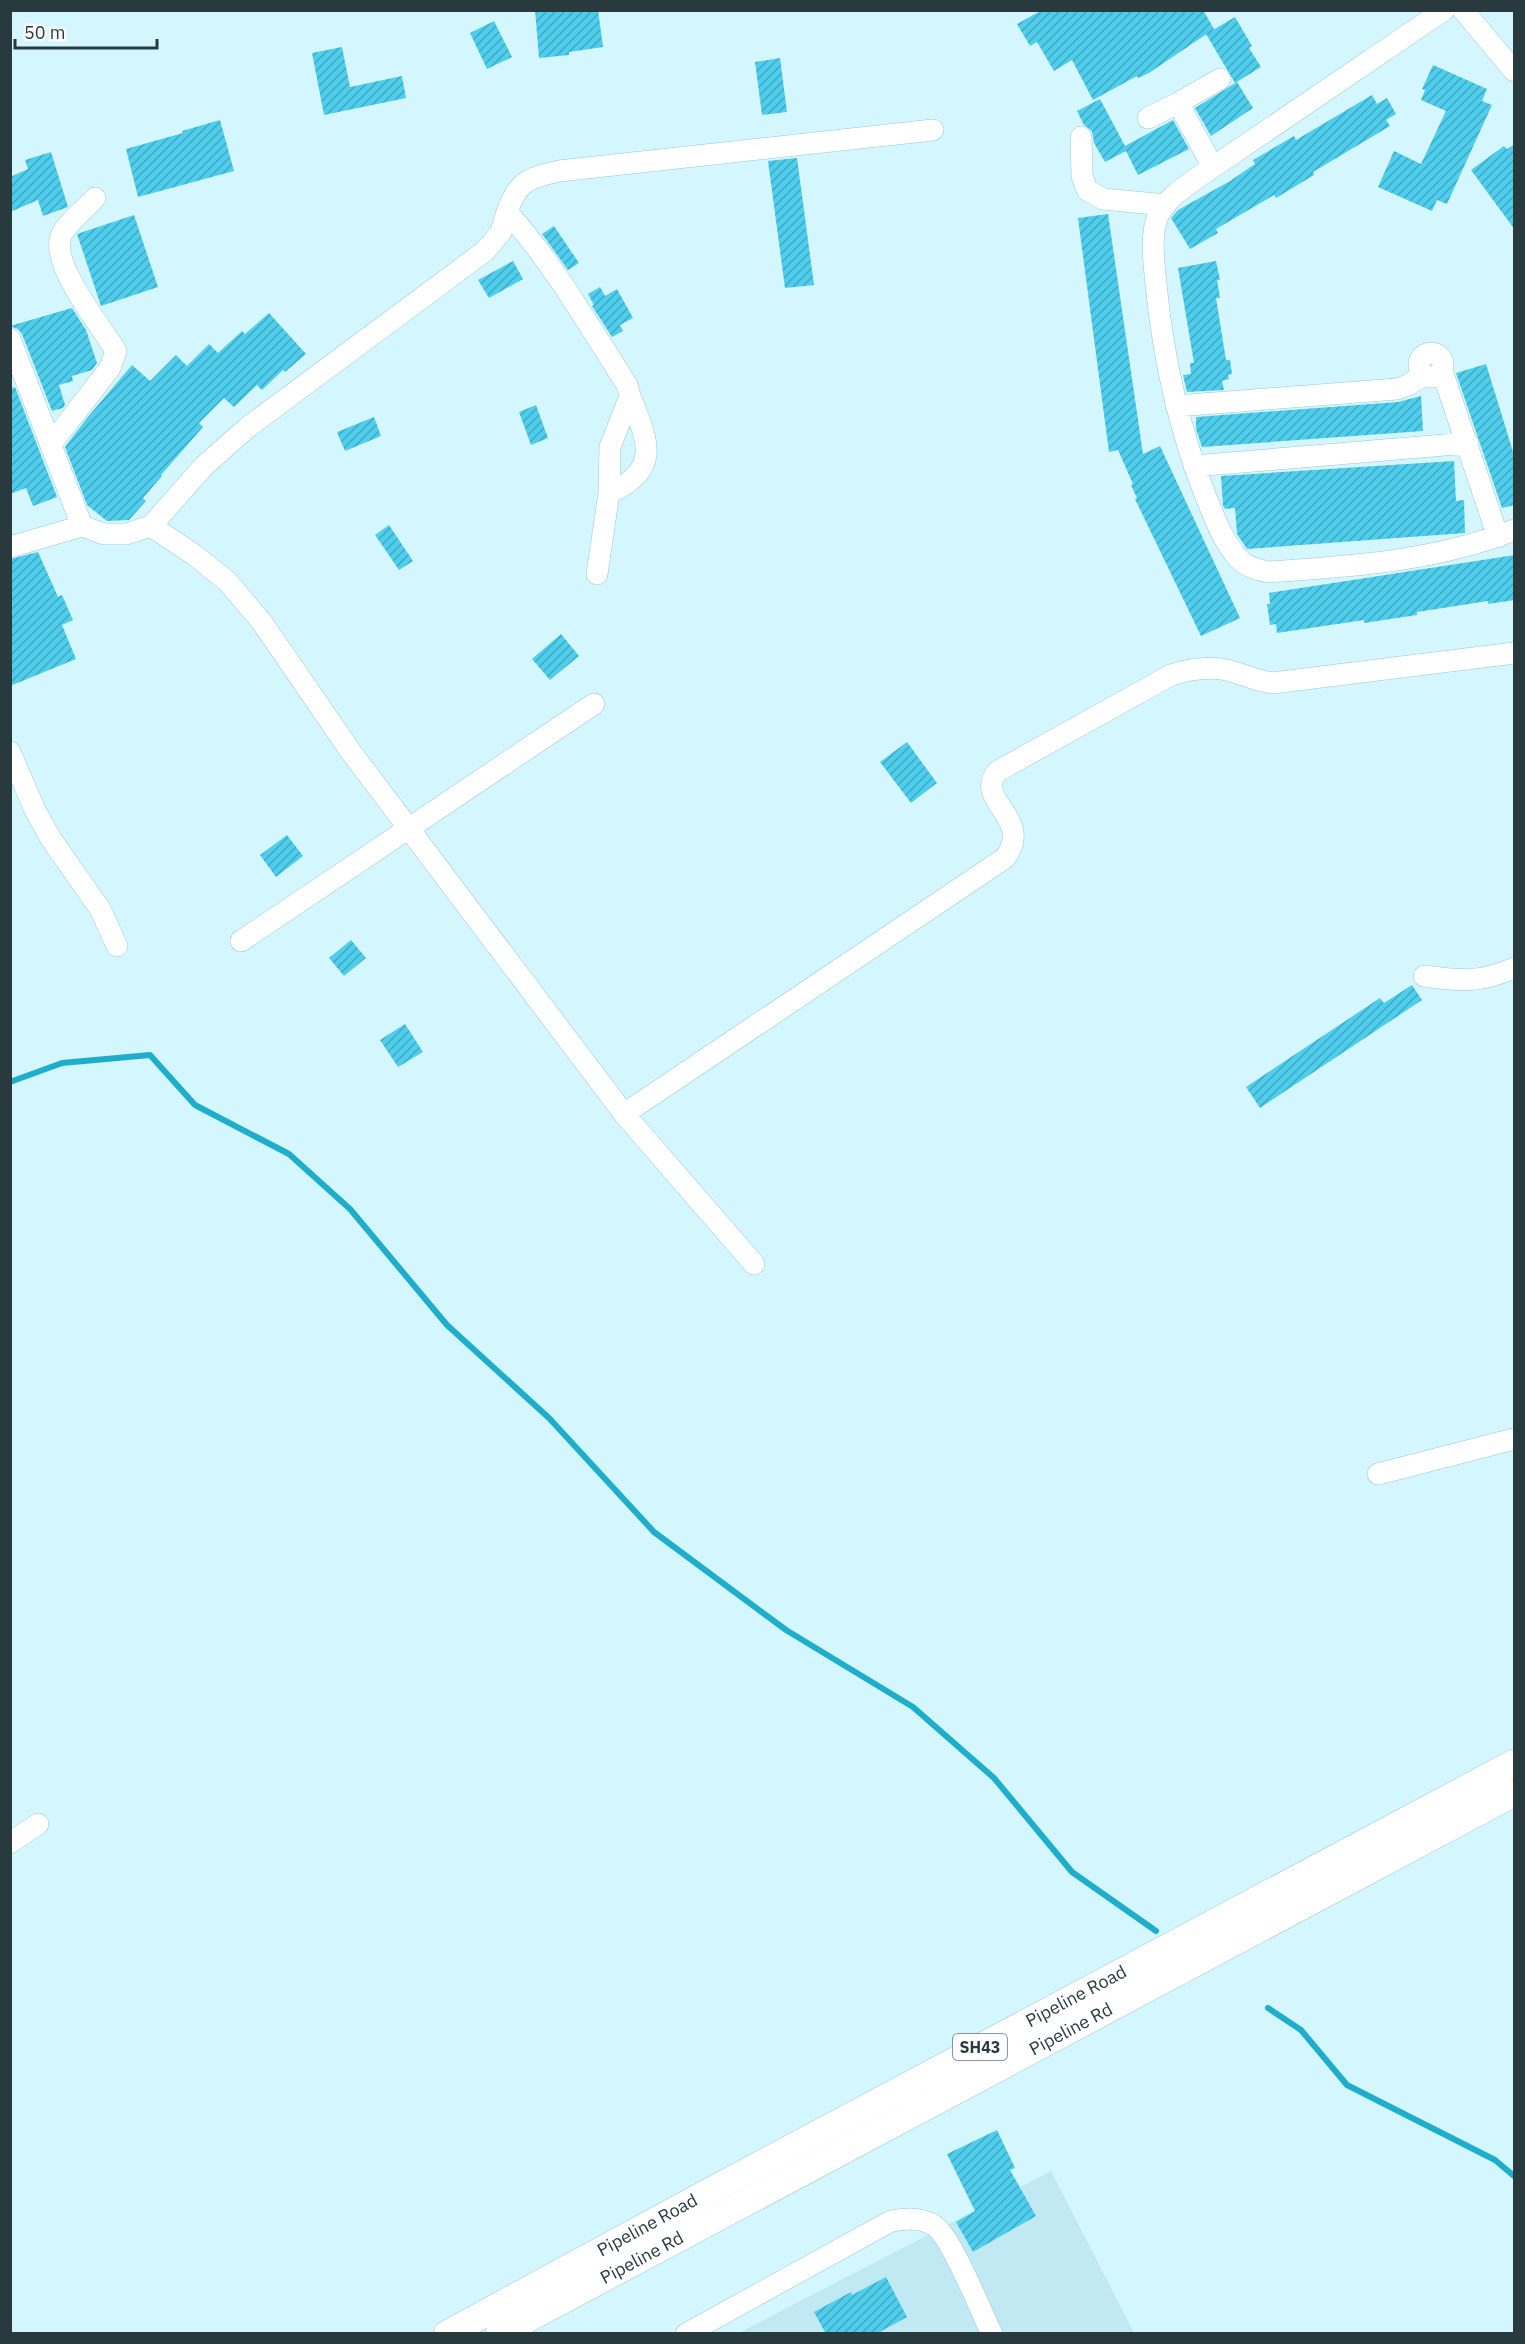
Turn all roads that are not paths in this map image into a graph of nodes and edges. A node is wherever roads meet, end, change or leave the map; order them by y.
1 (1444, 10) edge
2 (1463, 10) edge
3 (1515, 70) edge
4 (1220, 79) dead end
5 (1178, 102) junction
6 (1148, 118) dead end
7 (933, 130) dead end
8 (1081, 137) dead end
9 (1213, 167) junction
10 (95, 198) dead end
11 (1166, 204) junction
12 (507, 212) junction
13 (10, 339) edge
14 (630, 396) junction
15 (1176, 406) junction
16 (51, 444) junction
17 (1468, 444) junction
18 (1194, 466) junction
19 (609, 493) junction
20 (82, 526) junction
21 (151, 526) junction
22 (1506, 533) edge
23 (10, 547) edge
24 (597, 574) dead end
25 (1515, 653) edge
26 (594, 704) dead end
27 (10, 753) edge
28 (409, 830) junction
29 (241, 941) dead end
30 (117, 946) dead end
31 (1515, 968) edge
32 (1424, 976) dead end
33 (624, 1113) junction
34 (754, 1264) dead end
35 (1515, 1439) edge
36 (1378, 1474) dead end
37 (1515, 1763) edge
38 (1515, 1793) edge
39 (38, 1824) dead end
40 (10, 1843) edge
41 (499, 2327) edge
42 (456, 2331) edge
43 (686, 2334) edge
44 (992, 2334) edge

1 - 9 street
2 - 3 street
4 - 5 street
5 - 6 street
5 - 9 street
7 - 12 street
8 - 11 street
9 - 11 street
10 - 16 street
11 - 15 street
12 - 14 street
12 - 21 street
13 - 16 street
14 - 19 street
14 - 19 street
15 - 17 street
15 - 18 street
16 - 20 street
17 - 18 street
17 - 22 street
18 - 22 street
19 - 24 street
20 - 21 street
20 - 23 street
21 - 28 street
25 - 33 street
26 - 28 street
27 - 30 street
28 - 29 street
28 - 33 street
31 - 32 street
33 - 34 street
35 - 36 street
37 - 41 main road, Pipeline Road / SH43
38 - 41 main road, Pipeline Rd / SH43
39 - 40 street
41 - 42 main road, Pipeline Road / SH43
43 - 44 street

